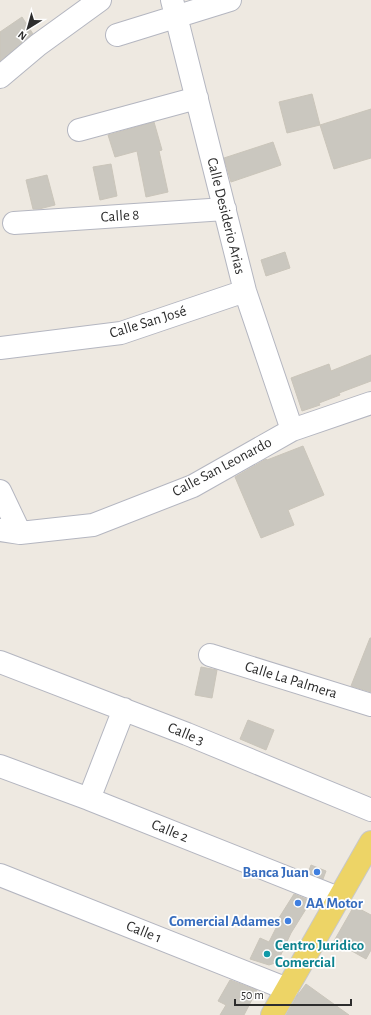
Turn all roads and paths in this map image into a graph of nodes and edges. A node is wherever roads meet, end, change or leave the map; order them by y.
1 (100, 0) edge
2 (230, 0) edge
3 (174, 8) edge
4 (118, 34) dead end
5 (0, 77) edge
6 (197, 98) junction
7 (80, 130) dead end
8 (225, 209) junction
9 (14, 223) dead end
10 (245, 291) junction
11 (0, 348) edge
12 (371, 403) edge
13 (292, 430) junction
14 (0, 491) edge
15 (10, 531) edge
16 (210, 655) dead end
17 (0, 662) edge
18 (371, 705) edge
19 (124, 710) junction
20 (0, 766) edge
21 (89, 799) junction
22 (371, 810) edge
23 (371, 842) edge
24 (0, 875) edge
25 (338, 898) junction
26 (287, 989) junction
27 (272, 1015) edge

1 - 5 street
2 - 3 street
3 - 4 street
3 - 6 street, Calle Desiderio Arias
6 - 7 street
6 - 8 street, Calle Desiderio Arias
8 - 9 street, Calle 8
8 - 10 street, Calle Desiderio Arias
10 - 11 street, Calle San José
10 - 13 street, Calle Desiderio Arias
12 - 13 street, Calle San Leonardo
13 - 15 street, Calle San Leonardo
14 - 15 street
16 - 18 street, Calle La Palmera
17 - 19 street, Calle 3
19 - 21 street
19 - 22 street, Calle 3
20 - 21 street, Calle 2
21 - 25 street, Calle 2
23 - 25 main road
24 - 26 street, Calle 1
25 - 26 main road
26 - 27 main road

